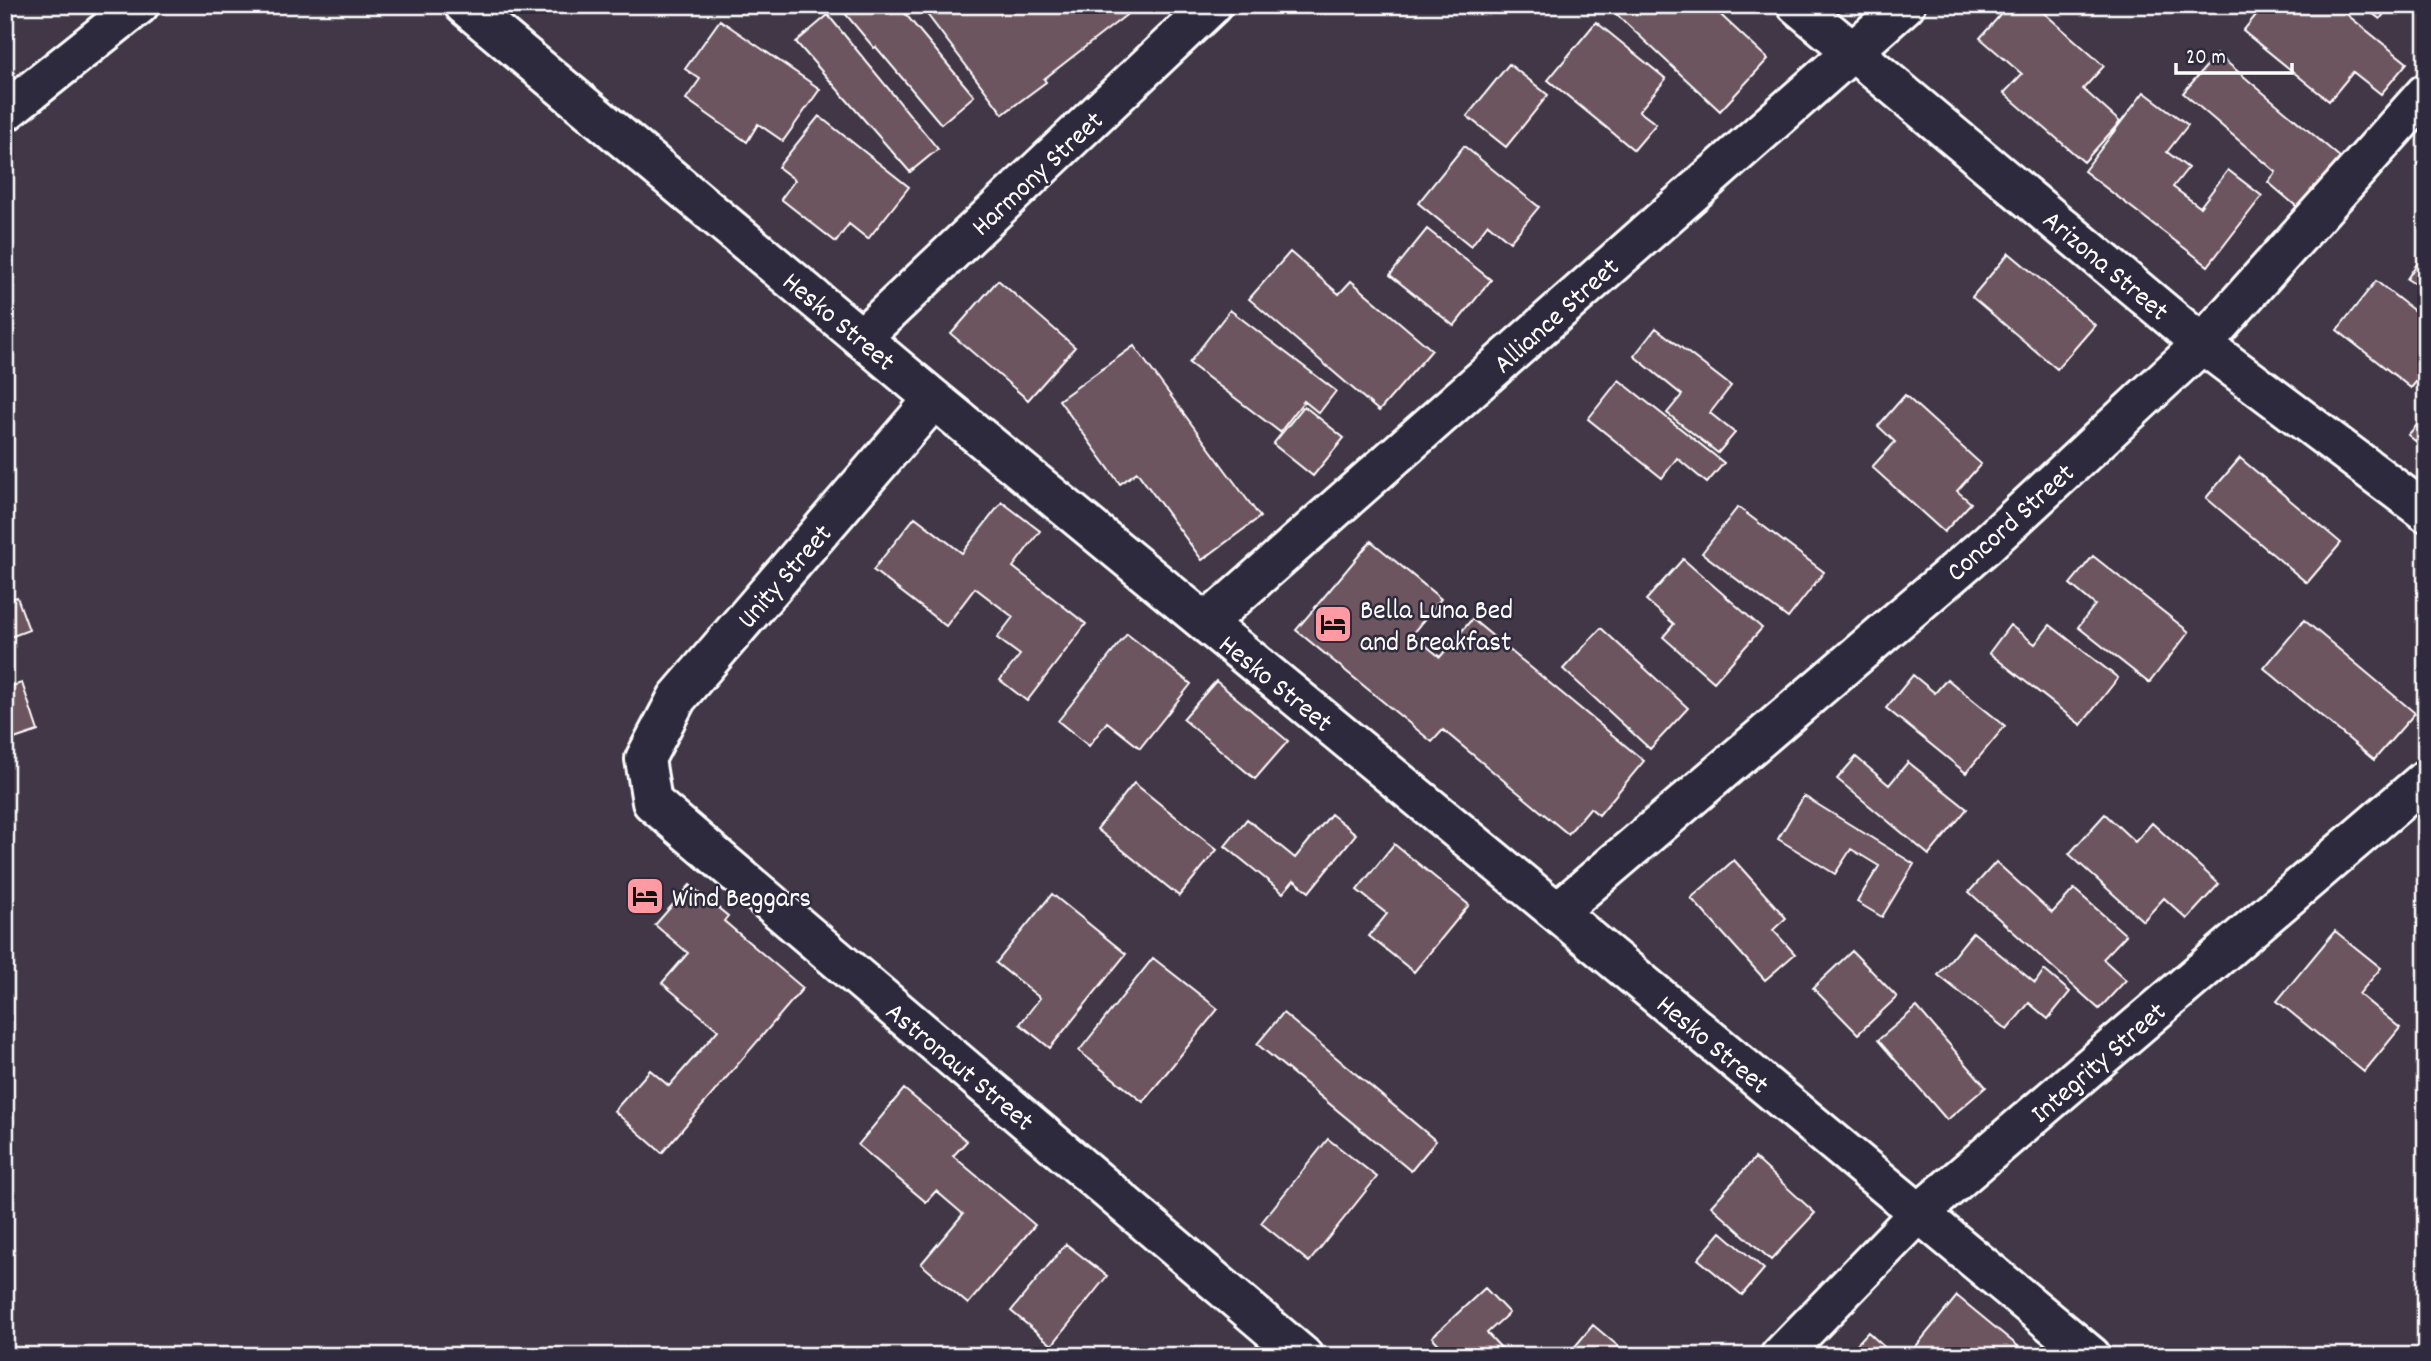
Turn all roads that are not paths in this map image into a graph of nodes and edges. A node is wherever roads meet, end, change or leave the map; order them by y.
1 (139, 5) edge
2 (464, 5) edge
3 (1212, 5) edge
4 (1797, 5) edge
5 (1905, 5) edge
6 (1852, 50) junction
7 (2426, 93) edge
8 (5, 112) edge
9 (861, 338) junction
10 (2202, 344) junction
11 (934, 399) junction
12 (2426, 512) edge
13 (1206, 623) junction
14 (645, 760) joint
15 (2426, 779) edge
16 (1557, 912) junction
17 (1918, 1214) junction
18 (1303, 1356) edge
19 (1780, 1356) edge
20 (2091, 1356) edge

1 - 8 street
2 - 9 street, Hesko Street
3 - 9 street, Harmony Street
4 - 6 street, Arizona Street
5 - 6 street, Alliance Street
6 - 10 street, Arizona Street
6 - 13 street, Alliance Street
7 - 10 street, Concord Street
9 - 11 street, Hesko Street
10 - 12 street, Arizona Street
10 - 16 street, Concord Street
11 - 13 street, Hesko Street
11 - 14 street, Unity Street
13 - 16 street, Hesko Street
14 - 18 street, Astronaut Street
15 - 17 street, Integrity Street
16 - 17 street, Hesko Street
17 - 19 street, Integrity Street
17 - 20 street, Hesko Street

